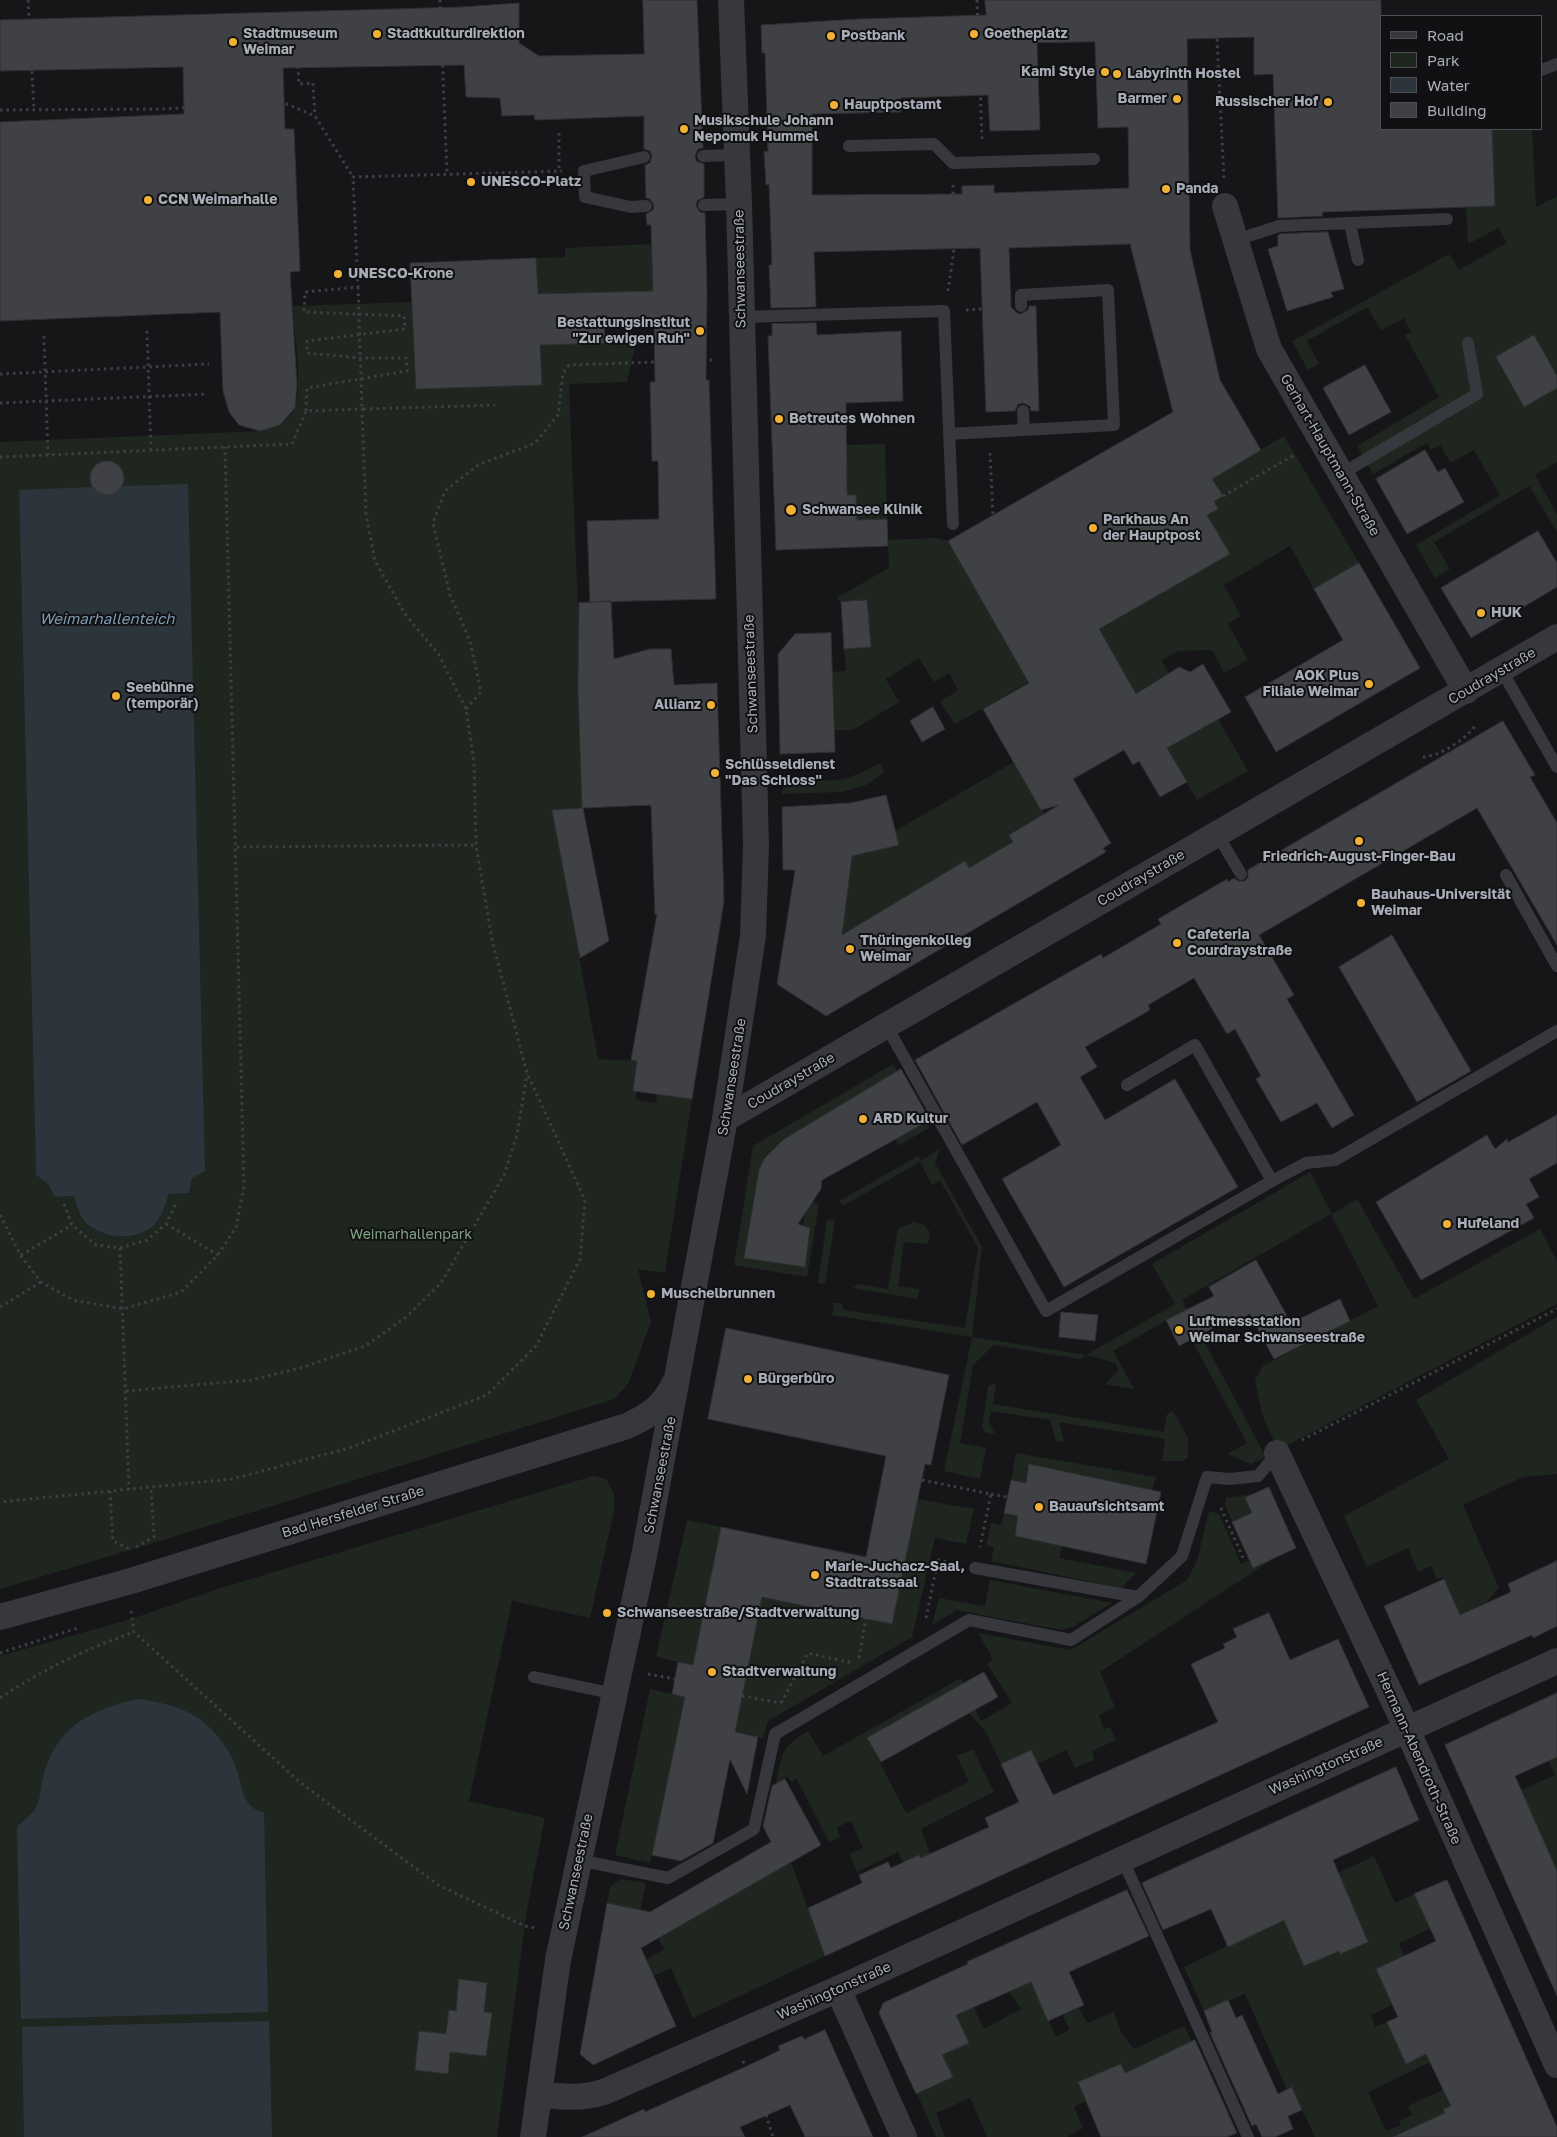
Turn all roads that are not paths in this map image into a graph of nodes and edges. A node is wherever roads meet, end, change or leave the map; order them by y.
1 (731, 0) edge
2 (1557, 64) edge
3 (1542, 70) edge
4 (849, 146) dead end
5 (737, 155) junction
6 (703, 156) dead end
7 (644, 157) dead end
8 (1094, 159) dead end
9 (739, 204) junction
10 (704, 205) dead end
11 (646, 206) dead end
12 (1225, 206) road end
13 (1447, 219) dead end
14 (1350, 224) junction
15 (1236, 240) junction
16 (1358, 260) dead end
17 (1021, 306) dead end
18 (741, 317) junction
19 (1468, 344) dead end
20 (1023, 411) dead end
21 (1024, 430) junction
22 (949, 434) junction
23 (1341, 474) junction
24 (953, 524) dead end
25 (1557, 637) edge
26 (1502, 670) junction
27 (1466, 691) junction
28 (1557, 767) edge
29 (1217, 834) junction
30 (1240, 874) dead end
31 (1506, 875) dead end
32 (1557, 966) edge
33 (886, 1025) junction
34 (1557, 1031) edge
35 (1127, 1085) dead end
36 (725, 1120) junction
37 (1272, 1181) junction
38 (680, 1369) junction
39 (1276, 1453) joint
40 (975, 1568) dead end
41 (1138, 1597) junction
42 (0, 1617) edge
43 (1557, 1661) edge
44 (534, 1677) dead end
45 (615, 1694) junction
46 (1407, 1729) junction
47 (1122, 1858) junction
48 (578, 1860) junction
49 (838, 1989) junction
50 (1557, 2065) edge
51 (538, 2094) junction
52 (533, 2137) edge
53 (904, 2137) edge
54 (1248, 2137) edge

1 - 5 street, Schwanseestraße
2 - 3 lane
4 - 8 lane
5 - 6 lane
5 - 9 street, Schwanseestraße
7 - 11 lane
9 - 10 lane
9 - 18 street, Schwanseestraße
12 - 15 street, Gerhart-Hauptmann-Straße
13 - 14 lane
14 - 15 lane
14 - 16 lane
15 - 23 street, Gerhart-Hauptmann-Straße
17 - 21 lane
18 - 22 lane
18 - 36 street, Schwanseestraße
19 - 23 lane
20 - 21 lane
21 - 22 lane
22 - 24 lane
23 - 27 street, Gerhart-Hauptmann-Straße
25 - 26 street, Coudraystraße
26 - 27 street, Coudraystraße
26 - 28 lane
27 - 29 street, Coudraystraße
29 - 30 lane
29 - 33 street, Coudraystraße
31 - 32 lane
33 - 36 street, Coudraystraße
33 - 37 lane
34 - 37 lane
35 - 37 lane
36 - 38 street, Schwanseestraße
38 - 42 street, Bad Hersfelder Straße
38 - 45 street, Schwanseestraße
39 - 41 lane
39 - 46 street, Hermann-Abendroth-Straße
40 - 41 lane
41 - 48 lane
43 - 46 street, Washingtonstraße
44 - 45 lane
45 - 48 street, Schwanseestraße
46 - 47 street, Washingtonstraße
46 - 50 street, Hermann-Abendroth-Straße
47 - 49 street, Washingtonstraße
47 - 54 lane
48 - 51 street, Schwanseestraße
49 - 51 street, Washingtonstraße
49 - 53 street
51 - 52 street, Schwanseestraße

